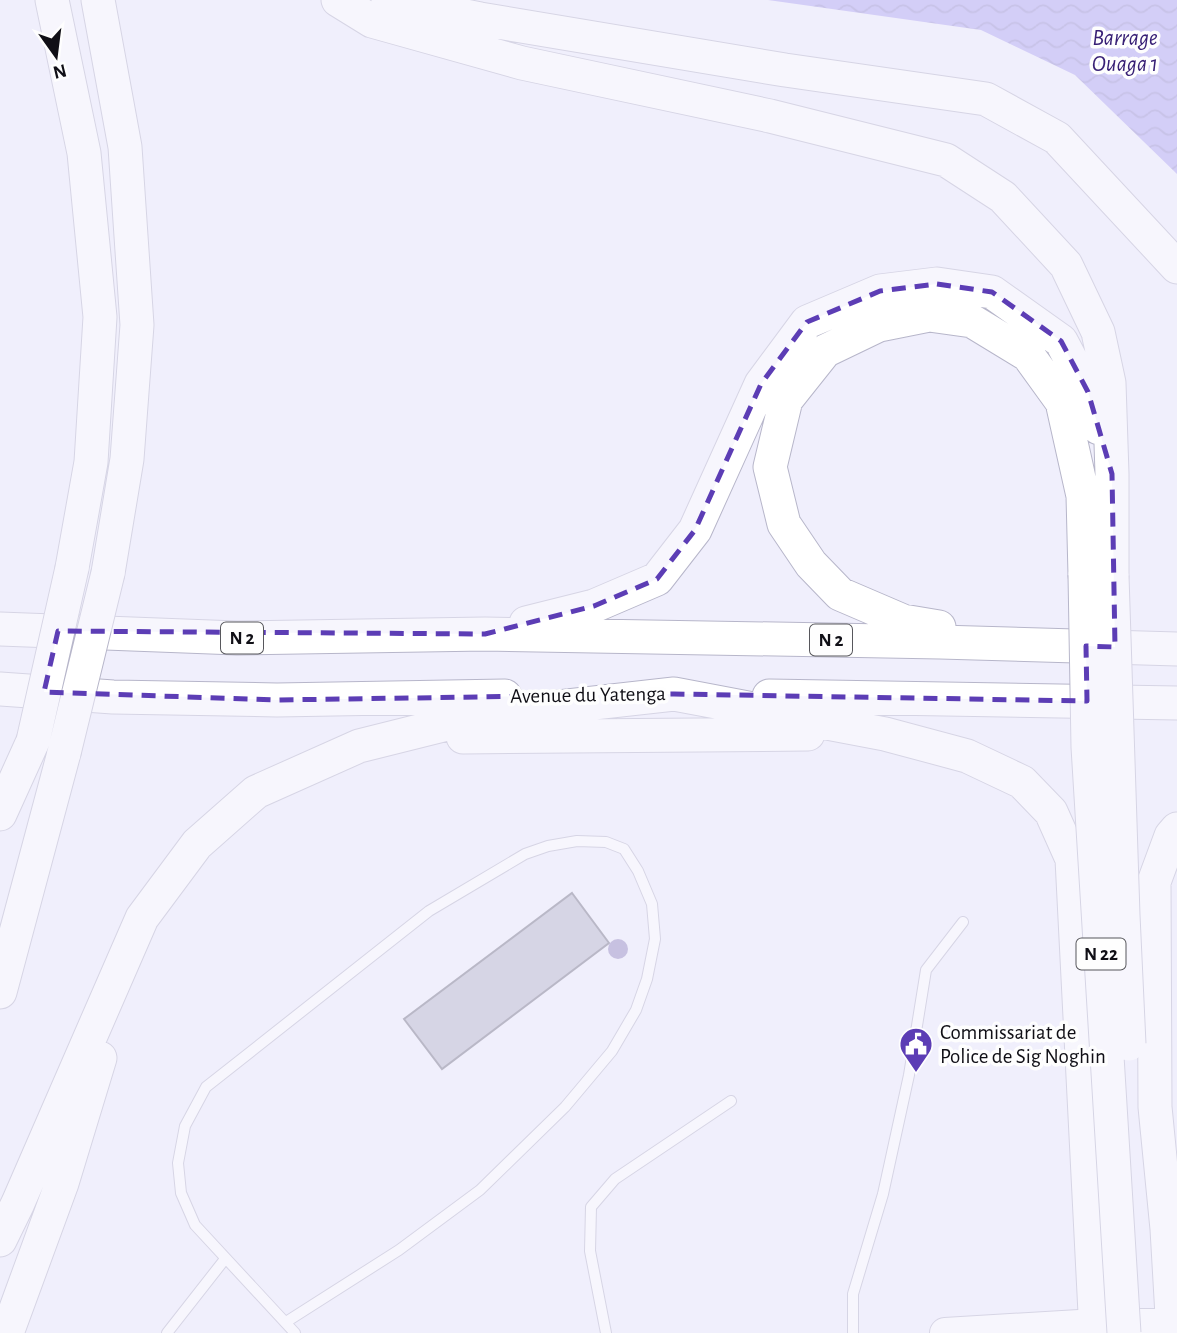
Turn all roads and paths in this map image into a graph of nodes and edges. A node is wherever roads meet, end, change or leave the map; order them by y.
1 (52, 0) edge
2 (98, 0) edge
3 (338, 0) edge
4 (387, 0) edge
5 (1177, 267) edge
6 (1112, 474) junction
7 (1098, 575) junction
8 (0, 607) edge
9 (0, 629) edge
10 (138, 634) junction
11 (485, 634) junction
12 (1049, 645) junction
13 (1177, 649) edge
14 (0, 689) edge
15 (674, 694) junction
16 (1177, 703) edge
17 (885, 734) junction
18 (359, 746) junction
19 (0, 814) edge
20 (1177, 829) edge
21 (142, 918) junction
22 (963, 922) dead end
23 (0, 992) edge
24 (731, 1101) dead end
25 (0, 1240) edge
26 (225, 1259) junction
27 (286, 1322) junction
28 (1105, 1330) edge
29 (1163, 1330) edge
30 (8, 1333) edge
31 (167, 1333) edge
32 (295, 1333) edge
33 (606, 1333) edge
34 (853, 1333) edge
35 (945, 1333) edge

1 - 19 main road, bridge
2 - 23 main road, bridge
3 - 6 main road
4 - 5 main road
6 - 7 main road
6 - 11 main road
7 - 12 main road
7 - 28 main road, N 22, bridge
7 - 29 main road, N 22, bridge
8 - 10 main road
9 - 10 main road, N 2
10 - 11 main road, N 2
11 - 12 main road, N 2
12 - 13 main road, N 2
14 - 15 main road, Avenue du Yatenga
15 - 16 main road, Avenue du Yatenga
15 - 17 main road
15 - 18 main road
17 - 18 main road
17 - 28 main road
18 - 21 main road
20 - 29 main road
21 - 25 main road
21 - 30 main road
22 - 34 lane
24 - 33 lane
26 - 27 lane
26 - 27 lane
26 - 31 lane
27 - 32 lane
28 - 29 street
28 - 35 street

